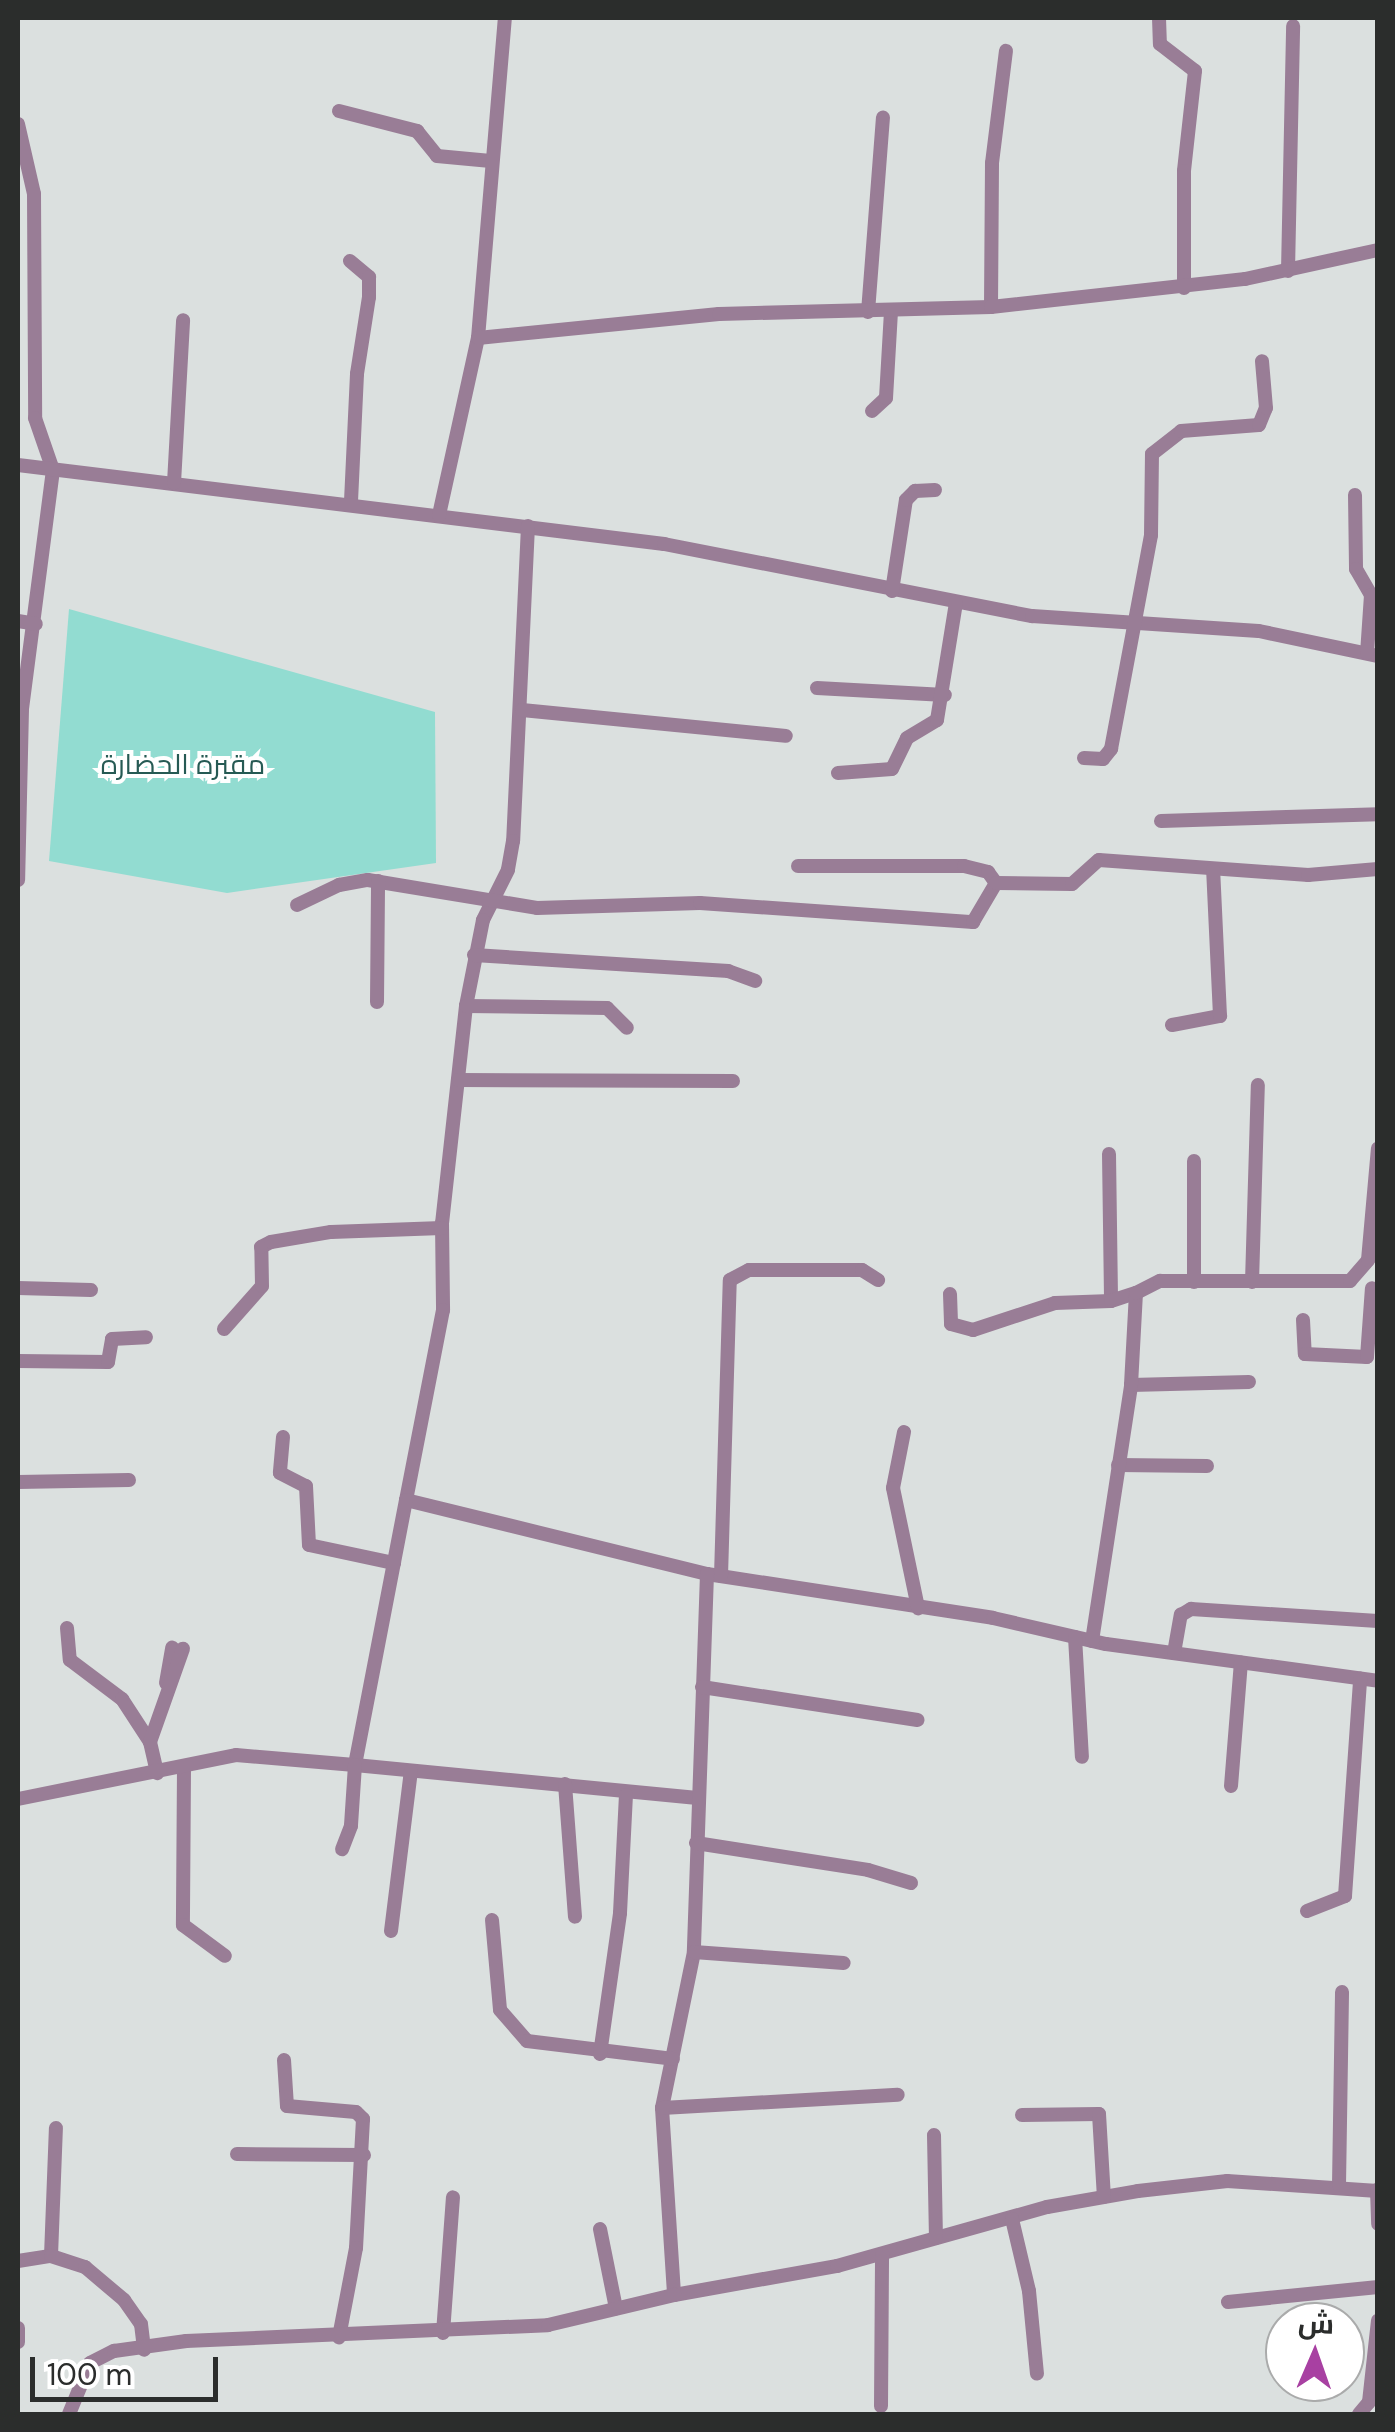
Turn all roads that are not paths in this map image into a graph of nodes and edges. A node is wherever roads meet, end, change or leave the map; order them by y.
1 (505, 18) edge
2 (1159, 18) edge
3 (1293, 26) dead end
4 (1006, 51) dead end
5 (339, 111) dead end
6 (883, 118) dead end
7 (18, 124) edge
8 (491, 161) junction
9 (1378, 250) edge
10 (350, 262) dead end
11 (1288, 271) junction
12 (1184, 288) junction
13 (991, 307) junction
14 (868, 312) junction
15 (892, 312) junction
16 (183, 320) dead end
17 (478, 338) junction
18 (1262, 361) dead end
19 (872, 411) dead end
20 (18, 465) edge
21 (53, 470) junction
22 (174, 483) junction
23 (935, 490) dead end
24 (1355, 495) dead end
25 (351, 502) junction
26 (439, 515) junction
27 (528, 526) junction
28 (892, 591) junction
29 (956, 603) junction
30 (18, 621) edge
31 (36, 624) junction
32 (1134, 626) junction
33 (1372, 655) edge
34 (818, 688) dead end
35 (945, 695) junction
36 (522, 710) junction
37 (786, 736) dead end
38 (1084, 758) dead end
39 (838, 773) dead end
40 (1378, 814) edge
41 (1161, 821) dead end
42 (20, 823) edge
43 (798, 866) dead end
44 (1213, 870) junction
45 (1378, 870) edge
46 (18, 880) edge
47 (378, 881) junction
48 (996, 883) junction
49 (490, 904) junction
50 (297, 905) dead end
51 (474, 955) junction
52 (755, 980) dead end
53 (377, 1002) dead end
54 (466, 1006) junction
55 (1172, 1026) dead end
56 (627, 1028) dead end
57 (458, 1080) junction
58 (732, 1081) dead end
59 (1258, 1085) dead end
60 (1378, 1148) edge
61 (1109, 1154) dead end
62 (1194, 1161) dead end
63 (442, 1228) junction
64 (878, 1280) dead end
65 (1194, 1282) junction
66 (1252, 1282) junction
67 (1338, 1286) junction
68 (18, 1288) edge
69 (1375, 1288) edge
70 (91, 1290) dead end
71 (1136, 1292) junction
72 (950, 1294) dead end
73 (1111, 1302) junction
74 (1303, 1320) dead end
75 (224, 1329) dead end
76 (146, 1337) dead end
77 (18, 1362) edge
78 (1249, 1382) dead end
79 (1131, 1384) junction
80 (904, 1432) dead end
81 (283, 1437) dead end
82 (1118, 1466) junction
83 (1207, 1466) dead end
84 (129, 1480) dead end
85 (18, 1482) edge
86 (406, 1500) junction
87 (394, 1563) junction
88 (714, 1575) junction
89 (918, 1608) junction
90 (1378, 1621) edge
91 (67, 1628) dead end
92 (1074, 1637) junction
93 (1092, 1641) junction
94 (178, 1649) dead end
95 (1174, 1654) junction
96 (1240, 1662) junction
97 (1360, 1679) junction
98 (1378, 1681) edge
99 (702, 1687) junction
100 (917, 1720) dead end
101 (150, 1742) junction
102 (1082, 1757) dead end
103 (355, 1765) junction
104 (184, 1768) junction
105 (411, 1771) junction
106 (157, 1772) junction
107 (565, 1784) junction
108 (1231, 1786) dead end
109 (626, 1795) junction
110 (698, 1798) junction
111 (18, 1799) edge
112 (696, 1843) junction
113 (342, 1849) dead end
114 (911, 1883) dead end
115 (1307, 1912) dead end
116 (576, 1916) dead end
117 (492, 1920) dead end
118 (391, 1930) dead end
119 (694, 1952) junction
120 (225, 1956) dead end
121 (844, 1964) dead end
122 (1342, 1992) dead end
123 (600, 2054) junction
124 (674, 2059) junction
125 (284, 2060) dead end
126 (898, 2095) dead end
127 (662, 2108) junction
128 (1022, 2115) dead end
129 (56, 2128) dead end
130 (934, 2135) dead end
131 (238, 2154) dead end
132 (364, 2155) junction
133 (1340, 2185) junction
134 (1377, 2190) edge
135 (454, 2196) dead end
136 (1104, 2197) junction
137 (1012, 2219) junction
138 (1378, 2224) edge
139 (600, 2229) dead end
140 (936, 2238) junction
141 (882, 2254) junction
142 (51, 2256) junction
143 (18, 2261) edge
144 (1378, 2287) edge
145 (674, 2295) junction
146 (1228, 2302) dead end
147 (616, 2308) junction
148 (1378, 2320) edge
149 (18, 2328) edge
150 (444, 2333) junction
151 (340, 2337) junction
152 (18, 2342) edge
153 (144, 2350) junction
154 (1037, 2374) dead end
155 (881, 2406) dead end
156 (69, 2414) edge
157 (1359, 2414) edge

1 - 8 street
2 - 12 street
3 - 11 street
4 - 13 street
5 - 8 street
6 - 14 street
7 - 21 street
8 - 17 street
9 - 11 street
10 - 25 street
11 - 12 street
12 - 13 street
13 - 15 street
14 - 15 street
14 - 17 street
15 - 19 street
16 - 22 street
17 - 26 street
18 - 32 street
20 - 21 street
21 - 22 street
21 - 31 street
22 - 25 street
23 - 28 street
24 - 33 street
25 - 26 street
26 - 27 street
27 - 28 street
27 - 36 street
28 - 29 street
29 - 32 street
29 - 35 street
30 - 31 street
31 - 42 street
32 - 33 street
32 - 38 street
34 - 35 street
35 - 39 street
36 - 37 street
36 - 49 street
40 - 41 street
42 - 46 street
43 - 48 street
44 - 45 street
44 - 48 street
44 - 55 street
47 - 49 street
47 - 50 street
47 - 53 street
48 - 49 street
49 - 51 street
51 - 52 street
51 - 54 street
54 - 56 street
54 - 57 street
57 - 58 street
57 - 63 street
59 - 66 street
60 - 67 street
61 - 73 street
62 - 65 street
63 - 75 street
63 - 86 street
64 - 88 street
65 - 66 street
65 - 71 street
66 - 67 street
67 - 69 street
68 - 70 street
69 - 74 street
71 - 73 street
71 - 79 street
72 - 73 street
76 - 77 street
78 - 79 street
79 - 82 street
80 - 89 street
81 - 87 street
82 - 83 street
82 - 93 street
84 - 85 street
86 - 87 street
86 - 88 street
87 - 103 street
88 - 89 street
88 - 99 street
89 - 92 street
90 - 95 street
91 - 101 street
92 - 93 street
92 - 102 street
93 - 95 street
94 - 101 street
95 - 96 street
96 - 97 street
96 - 108 street
97 - 98 street
97 - 115 street
99 - 100 street
99 - 110 street
101 - 106 street
103 - 104 street
103 - 105 street
103 - 113 street
104 - 106 street
104 - 120 street
105 - 107 street
105 - 118 street
106 - 111 street
107 - 109 street
107 - 116 street
109 - 110 street
109 - 123 street
110 - 112 street
112 - 114 street
112 - 119 street
117 - 123 street
119 - 121 street
119 - 124 street
122 - 133 street
123 - 124 street
124 - 127 street
125 - 132 street
126 - 127 street
127 - 145 street
128 - 136 street
129 - 142 street
130 - 140 street
131 - 132 street
132 - 151 street
133 - 134 street
133 - 136 street
134 - 138 street
135 - 150 street
136 - 137 street
137 - 140 street
137 - 154 street
139 - 147 street
140 - 141 street
141 - 145 street
141 - 155 street
142 - 143 street
142 - 153 street
144 - 146 street
145 - 147 street
147 - 150 street
148 - 157 street
149 - 152 street
150 - 151 street
151 - 153 street
153 - 156 street

